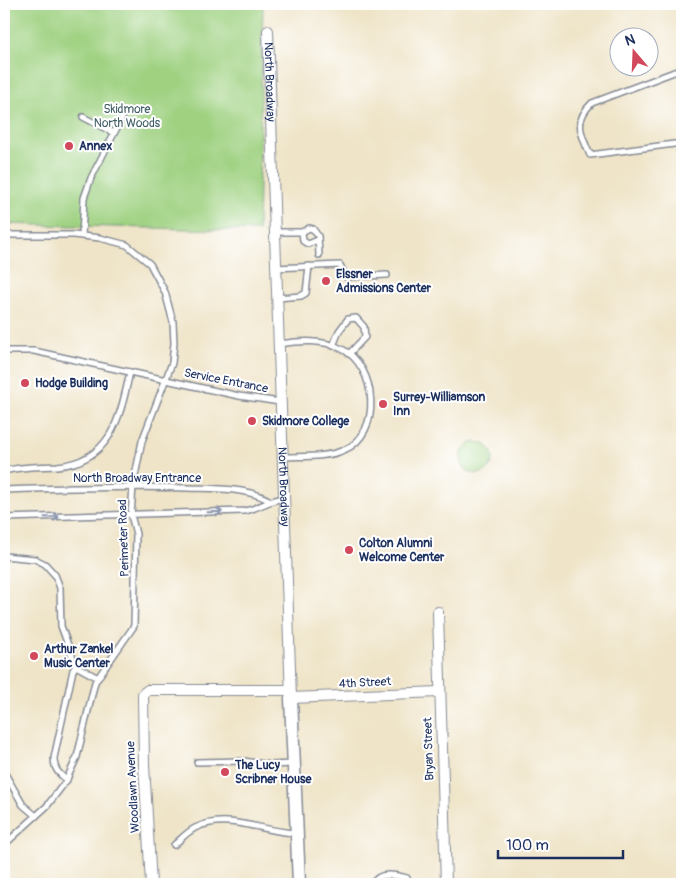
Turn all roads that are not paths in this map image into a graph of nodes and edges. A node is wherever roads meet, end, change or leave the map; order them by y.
1 (268, 30) dead end
2 (682, 69) edge
3 (123, 116) dead end
4 (83, 117) dead end
5 (114, 133) junction
6 (682, 143) edge
7 (274, 232) junction
8 (302, 232) junction
9 (4, 235) edge
10 (82, 236) junction
11 (318, 240) junction
12 (319, 255) dead end
13 (309, 266) junction
14 (275, 268) junction
15 (387, 275) dead end
16 (276, 298) junction
17 (278, 344) junction
18 (333, 346) junction
19 (4, 351) edge
20 (349, 354) junction
21 (130, 372) junction
22 (167, 380) junction
23 (281, 402) junction
24 (284, 457) junction
25 (4, 471) edge
26 (133, 486) junction
27 (4, 490) edge
28 (285, 498) junction
29 (269, 500) junction
30 (131, 515) junction
31 (4, 518) edge
32 (4, 556) edge
33 (438, 612) dead end
34 (76, 666) junction
35 (98, 678) junction
36 (148, 690) joint
37 (439, 692) junction
38 (291, 694) junction
39 (196, 762) dead end
40 (293, 764) junction
41 (4, 772) edge
42 (67, 780) junction
43 (36, 816) junction
44 (296, 833) junction
45 (4, 846) edge
46 (174, 846) dead end
47 (151, 884) edge
48 (299, 884) edge
49 (373, 884) edge
50 (410, 884) edge
51 (446, 884) edge

1 - 7 street, North Broadway
2 - 6 lane
3 - 5 lane
4 - 5 lane
5 - 10 lane
7 - 8 lane
7 - 14 street, North Broadway
8 - 11 lane
8 - 11 lane
9 - 10 lane, Perimeter Road
10 - 22 lane, Perimeter Road
11 - 12 lane
13 - 14 lane
13 - 15 lane
13 - 16 lane
14 - 16 street, North Broadway
16 - 17 street, North Broadway
17 - 18 lane
17 - 23 street, North Broadway
18 - 20 lane
18 - 20 lane
19 - 21 lane, Service Entrance
20 - 24 lane
21 - 22 lane, Service Entrance
21 - 25 lane
22 - 23 lane, Service Entrance
22 - 26 lane, Perimeter Road
23 - 24 street, North Broadway
24 - 28 street, North Broadway
26 - 27 lane, North Broadway Entrance
26 - 29 lane, North Broadway Entrance
26 - 30 lane, Perimeter Road
28 - 29 lane, North Broadway Entrance
28 - 38 street, North Broadway
30 -> 29 lane, North Broadway Entrance
31 -> 30 lane, North Broadway Entrance
30 - 35 lane, Perimeter Road
32 - 34 lane
33 - 37 street, Bryan Street
34 - 35 lane
34 - 42 lane
35 - 42 lane, Perimeter Road
36 - 38 street, 4th Street
36 - 47 street, Woodlawn Avenue
37 - 38 street, 4th Street
37 - 51 street, Bryan Street
38 - 40 street, North Broadway
39 - 40 lane
40 - 44 street, North Broadway
41 - 43 lane
42 - 43 lane, Perimeter Road
43 - 45 lane, Perimeter Road
44 - 46 lane
44 - 48 street, North Broadway
49 - 50 lane

